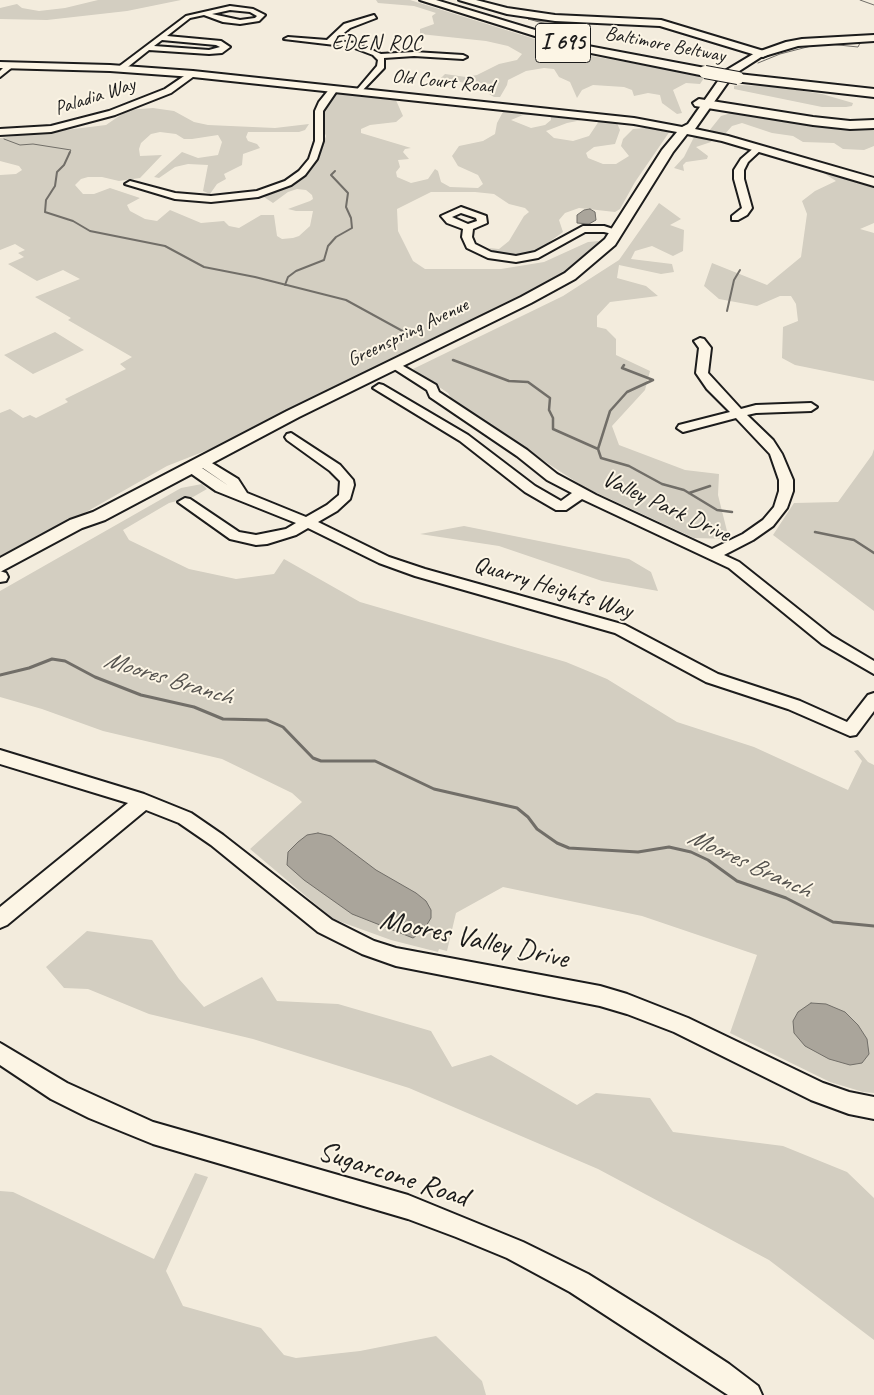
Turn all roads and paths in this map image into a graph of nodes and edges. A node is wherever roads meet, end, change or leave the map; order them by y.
1 (424, 0) edge
2 (454, 0) edge
3 (464, 0) edge
4 (204, 13) junction
5 (374, 17) dead end
6 (614, 33) dead end
7 (160, 38) junction
8 (288, 39) dead end
9 (869, 39) edge
10 (329, 42) junction
11 (730, 46) junction
12 (638, 47) dead end
13 (148, 48) junction
14 (758, 54) junction
15 (381, 56) junction
16 (463, 57) dead end
17 (0, 65) edge
18 (11, 65) junction
19 (709, 67) junction
20 (121, 68) junction
21 (740, 69) junction
22 (194, 74) junction
23 (0, 75) edge
24 (785, 84) junction
25 (874, 84) edge
26 (334, 89) junction
27 (359, 92) junction
28 (716, 92) junction
29 (874, 93) edge
30 (874, 103) edge
31 (703, 107) junction
32 (738, 109) junction
33 (874, 118) edge
34 (874, 124) edge
35 (684, 130) junction
36 (0, 132) edge
37 (759, 148) junction
38 (874, 182) edge
39 (130, 184) dead end
40 (736, 218) dead end
41 (468, 227) dead end
42 (617, 232) junction
43 (700, 341) dead end
44 (390, 367) junction
45 (379, 388) dead end
46 (434, 394) joint
47 (811, 407) dead end
48 (738, 413) junction
49 (468, 418) junction
50 (683, 428) dead end
51 (449, 429) junction
52 (290, 437) dead end
53 (197, 464) junction
54 (581, 493) junction
55 (185, 502) dead end
56 (306, 523) junction
57 (712, 554) junction
58 (0, 574) edge
59 (874, 668) edge
60 (874, 699) edge
61 (0, 757) edge
62 (144, 801) junction
63 (0, 919) edge
64 (0, 1053) edge
65 (874, 1108) edge
66 (749, 1395) edge

1 - 19 highway, Baltimore Beltway / I 695
2 - 19 highway, Baltimore Beltway / I 695
3 - 14 highway
4 - 4 street
4 - 7 street
5 - 10 street
6 - 11 highway
7 - 13 street
7 - 13 street
8 - 10 street
9 - 14 main road, Greenspring Avenue
10 - 15 street
11 - 14 highway
11 - 21 highway
12 - 19 highway
13 - 20 street
14 - 21 main road, Greenspring Avenue
14 - 28 main road, Greenspring Avenue
15 - 16 street
15 - 27 street
17 - 18 main road, Old Court Road
18 - 20 main road, Old Court Road
18 - 23 street
19 - 21 highway, Baltimore Beltway / I 695, bridge
20 - 22 main road, Old Court Road
21 - 24 highway, Baltimore Beltway / I 695
21 - 25 highway, Baltimore Beltway / I 695
21 - 31 main road, Greenspring Avenue
22 - 26 main road, Old Court Road
22 - 36 street, Paladia Way
24 - 29 highway, Baltimore Beltway / I 695
24 - 30 highway
26 - 27 main road, Old Court Road
26 - 39 street
27 - 35 main road, Old Court Road
28 - 31 main road, Greenspring Avenue
28 - 32 highway
31 - 32 highway
31 - 35 main road, Greenspring Avenue
32 - 33 highway
32 - 34 highway
35 - 37 main road, Old Court Road
35 - 42 main road, Greenspring Avenue
37 - 38 main road, Old Court Road
37 - 40 street
41 - 42 street
42 - 44 main road, Greenspring Avenue
43 - 48 street
44 - 46 street, Valley Park Drive
44 - 53 main road, Greenspring Avenue
45 - 51 street
46 - 49 street, Valley Park Drive
47 - 48 street
48 - 50 street
48 - 57 street
49 - 51 street
49 - 54 street, Valley Park Drive
51 - 54 street
52 - 56 street
53 - 56 street, Quarry Heights Way
53 - 58 main road, Greenspring Avenue
54 - 57 street, Valley Park Drive
55 - 56 street
56 - 60 street, Quarry Heights Way
57 - 59 street, Valley Park Drive
61 - 62 street, Moores Valley Drive
62 - 63 street
62 - 65 street, Moores Valley Drive
64 - 66 street, Sugarcone Road

